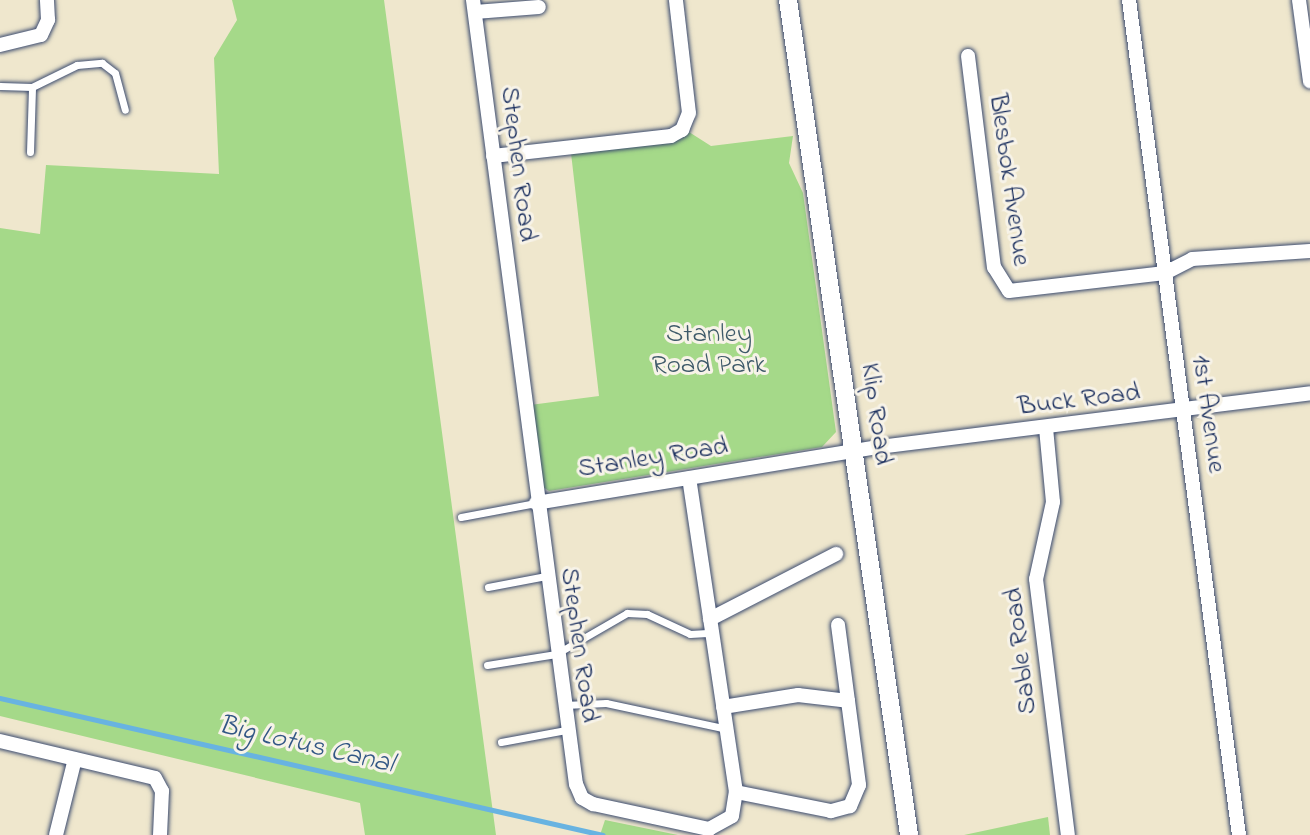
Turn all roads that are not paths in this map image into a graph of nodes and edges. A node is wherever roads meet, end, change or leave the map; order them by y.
1 (47, 0) edge
2 (676, 0) edge
3 (788, 0) edge
4 (1129, 0) edge
5 (1299, 0) edge
6 (474, 6) edge
7 (539, 6) dead end
8 (0, 45) edge
9 (968, 56) dead end
10 (1310, 81) edge
11 (0, 86) edge
12 (32, 87) junction
13 (125, 110) dead end
14 (30, 152) dead end
15 (493, 156) junction
16 (1310, 251) edge
17 (1165, 273) junction
18 (1310, 393) edge
19 (1184, 410) junction
20 (1046, 428) junction
21 (854, 451) junction
22 (689, 478) junction
23 (536, 502) junction
24 (461, 516) dead end
25 (836, 554) dead end
26 (546, 576) junction
27 (488, 587) dead end
28 (838, 625) dead end
29 (711, 626) junction
30 (556, 654) junction
31 (487, 665) dead end
32 (848, 701) junction
33 (563, 705) junction
34 (723, 707) junction
35 (727, 729) junction
36 (566, 730) junction
37 (0, 741) edge
38 (501, 742) dead end
39 (75, 759) junction
40 (736, 792) junction
41 (56, 835) edge
42 (160, 835) edge
43 (909, 835) edge
44 (1068, 835) edge
45 (1239, 835) edge

1 - 8 street
2 - 15 street
3 - 21 street, Klip Road
4 - 17 street, 1st Avenue
5 - 10 street
6 - 7 street
6 - 15 street, Stephen Road
9 - 17 street, Blesbok Avenue
11 - 12 lane
12 - 13 lane
12 - 14 lane
15 - 23 street, Stephen Road
16 - 17 street, Blesbok Avenue
17 - 19 street, 1st Avenue
18 - 19 street, Buck Road
19 - 20 street, Buck Road
19 - 45 street, 1st Avenue
20 - 21 street, Buck Road
20 - 44 street, Sable Road
21 - 22 street, Stanley Road
21 - 43 street, Klip Road
22 - 23 street, Stanley Road
22 - 29 street, Stephen Road
23 - 24 lane, Stanley Road
23 - 26 street, Stephen Road
25 - 29 street
26 - 27 lane
26 - 30 street, Stephen Road
28 - 32 street
29 - 30 lane
29 - 34 street, Stephen Road
30 - 31 lane
30 - 33 street, Stephen Road
32 - 34 street
32 - 40 street
33 - 35 lane
33 - 36 street, Stephen Road
34 - 35 street, Stephen Road
35 - 40 street, Stephen Road
36 - 38 lane
36 - 40 street, Stephen Road
37 - 39 street
39 - 41 street
39 - 42 street

